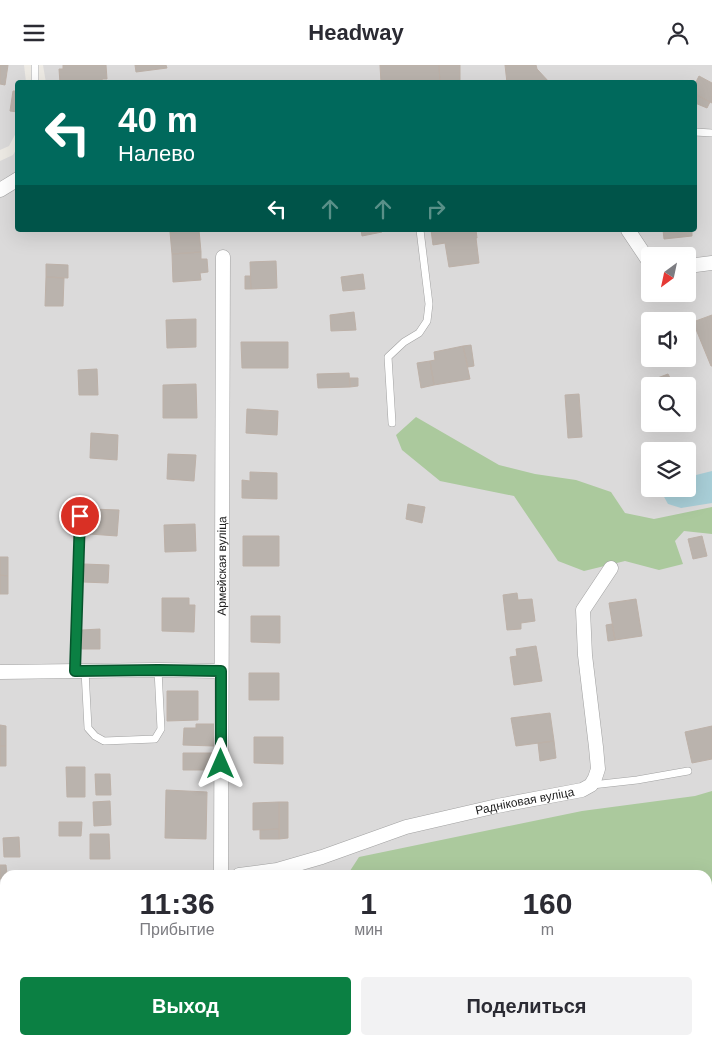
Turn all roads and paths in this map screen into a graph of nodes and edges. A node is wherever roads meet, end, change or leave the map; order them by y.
1 (35, 65) edge
2 (35, 80) edge
3 (697, 132) edge
4 (712, 133) edge
5 (15, 181) edge
6 (0, 190) edge
7 (420, 232) edge
8 (629, 232) edge
9 (641, 249) edge
10 (223, 257) dead end
11 (712, 263) edge
12 (696, 265) edge
13 (392, 423) dead end
14 (80, 516) dead end
15 (611, 568) dead end
16 (158, 670) junction
17 (80, 671) junction
18 (221, 671) junction
19 (0, 672) edge
20 (688, 771) dead end
21 (591, 785) junction
22 (221, 870) edge
23 (277, 870) edge

1 - 2 lane
3 - 4 lane
5 - 6 street
7 - 13 lane
8 - 9 street
10 - 18 street, Армейская вуліца
11 - 12 street
14 - 17 lane
15 - 21 street, Радніковая вуліца
16 - 17 street
16 - 17 lane
16 - 18 street
17 - 19 street
18 - 22 street, Армейская вуліца
20 - 21 lane
21 - 23 street, Радніковая вуліца

